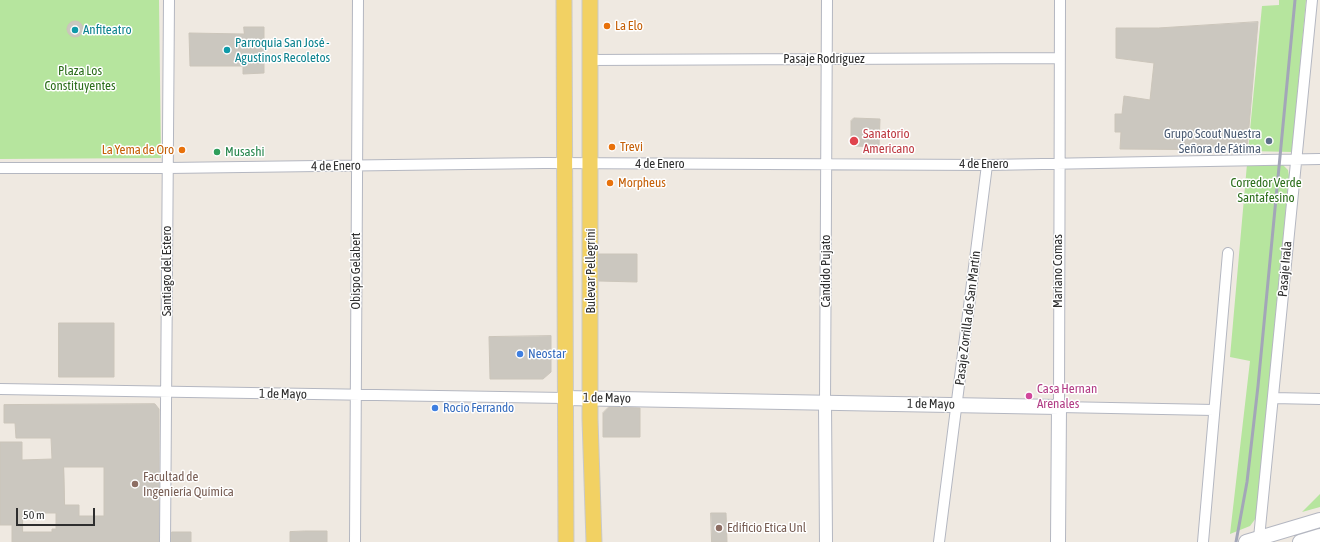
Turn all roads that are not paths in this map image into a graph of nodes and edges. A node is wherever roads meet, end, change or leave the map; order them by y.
1 (169, 0) edge
2 (358, 0) edge
3 (564, 0) edge
4 (590, 0) edge
5 (827, 0) edge
6 (1060, 0) edge
7 (1312, 0) edge
8 (1059, 58) junction
9 (827, 59) junction
10 (590, 60) junction
11 (1296, 159) junction
12 (1320, 159) edge
13 (566, 163) junction
14 (590, 164) junction
15 (987, 164) junction
16 (1058, 164) junction
17 (826, 165) junction
18 (356, 166) junction
19 (0, 168) edge
20 (168, 168) junction
21 (1228, 253) dead end
22 (0, 389) edge
23 (166, 391) junction
24 (355, 395) junction
25 (564, 398) junction
26 (591, 398) junction
27 (1273, 398) junction
28 (1320, 399) edge
29 (825, 403) junction
30 (957, 404) junction
31 (1058, 407) junction
32 (1214, 410) junction
33 (1320, 520) edge
34 (1320, 536) edge
35 (1253, 540) edge
36 (165, 542) edge
37 (355, 542) edge
38 (566, 542) edge
39 (594, 542) edge
40 (826, 542) edge
41 (939, 542) edge
42 (1058, 542) edge
43 (1203, 542) edge
44 (1300, 542) edge

1 - 20 street, Santiago del Estero
2 - 18 street, Obispo Gelabert
3 - 13 main road, Bulevar Pellegrini
4 - 10 main road, Bulevar Pellegrini
5 - 9 street, Cándido Pujato
6 - 8 street, Mariano Comas
7 - 11 street, Pasaje Irala
8 - 9 street, Pasaje Rodríguez
8 - 16 street, Mariano Comas
9 - 10 street, Pasaje Rodríguez
9 - 17 street, Cándido Pujato
10 - 14 main road, Bulevar Pellegrini
11 - 12 street, 4 de Enero
11 - 16 street, 4 de Enero
11 - 27 street, Pasaje Irala
13 - 14 street, 4 de Enero
13 - 18 street, 4 de Enero
13 - 25 main road, Bulevar Pellegrini
14 - 17 street, 4 de Enero
14 - 26 main road, Bulevar Pellegrini
15 - 16 street, 4 de Enero
15 - 17 street, 4 de Enero
15 - 30 street, Pasaje Zorrilla de San Martín
16 - 31 street, Mariano Comas
17 - 29 street, Cándido Pujato
18 - 20 street, 4 de Enero
18 - 24 street, Obispo Gelabert
19 - 20 street, 4 de Enero
20 - 23 street, Santiago del Estero
21 - 32 street
22 - 23 street, 1 de Mayo
23 - 24 street, 1 de Mayo
23 - 36 street, Santiago del Estero
24 - 25 street, 1 de Mayo
24 - 37 street, Obispo Gelabert
25 - 26 main road, 1 de Mayo
25 - 38 main road, Bulevar Pellegrini
26 - 29 main road, 1 de Mayo
26 - 39 main road, Bulevar Pellegrini
27 - 28 street
27 - 35 street, Pasaje Irala
29 - 30 main road, 1 de Mayo
29 - 40 street, Cándido Pujato
30 - 31 main road, 1 de Mayo
30 - 41 street, Pasaje Zorrilla de San Martín
31 - 32 street, 1 de Mayo
31 - 42 main road, Mariano Comas
32 - 43 street
33 - 35 main road
34 - 44 main road

